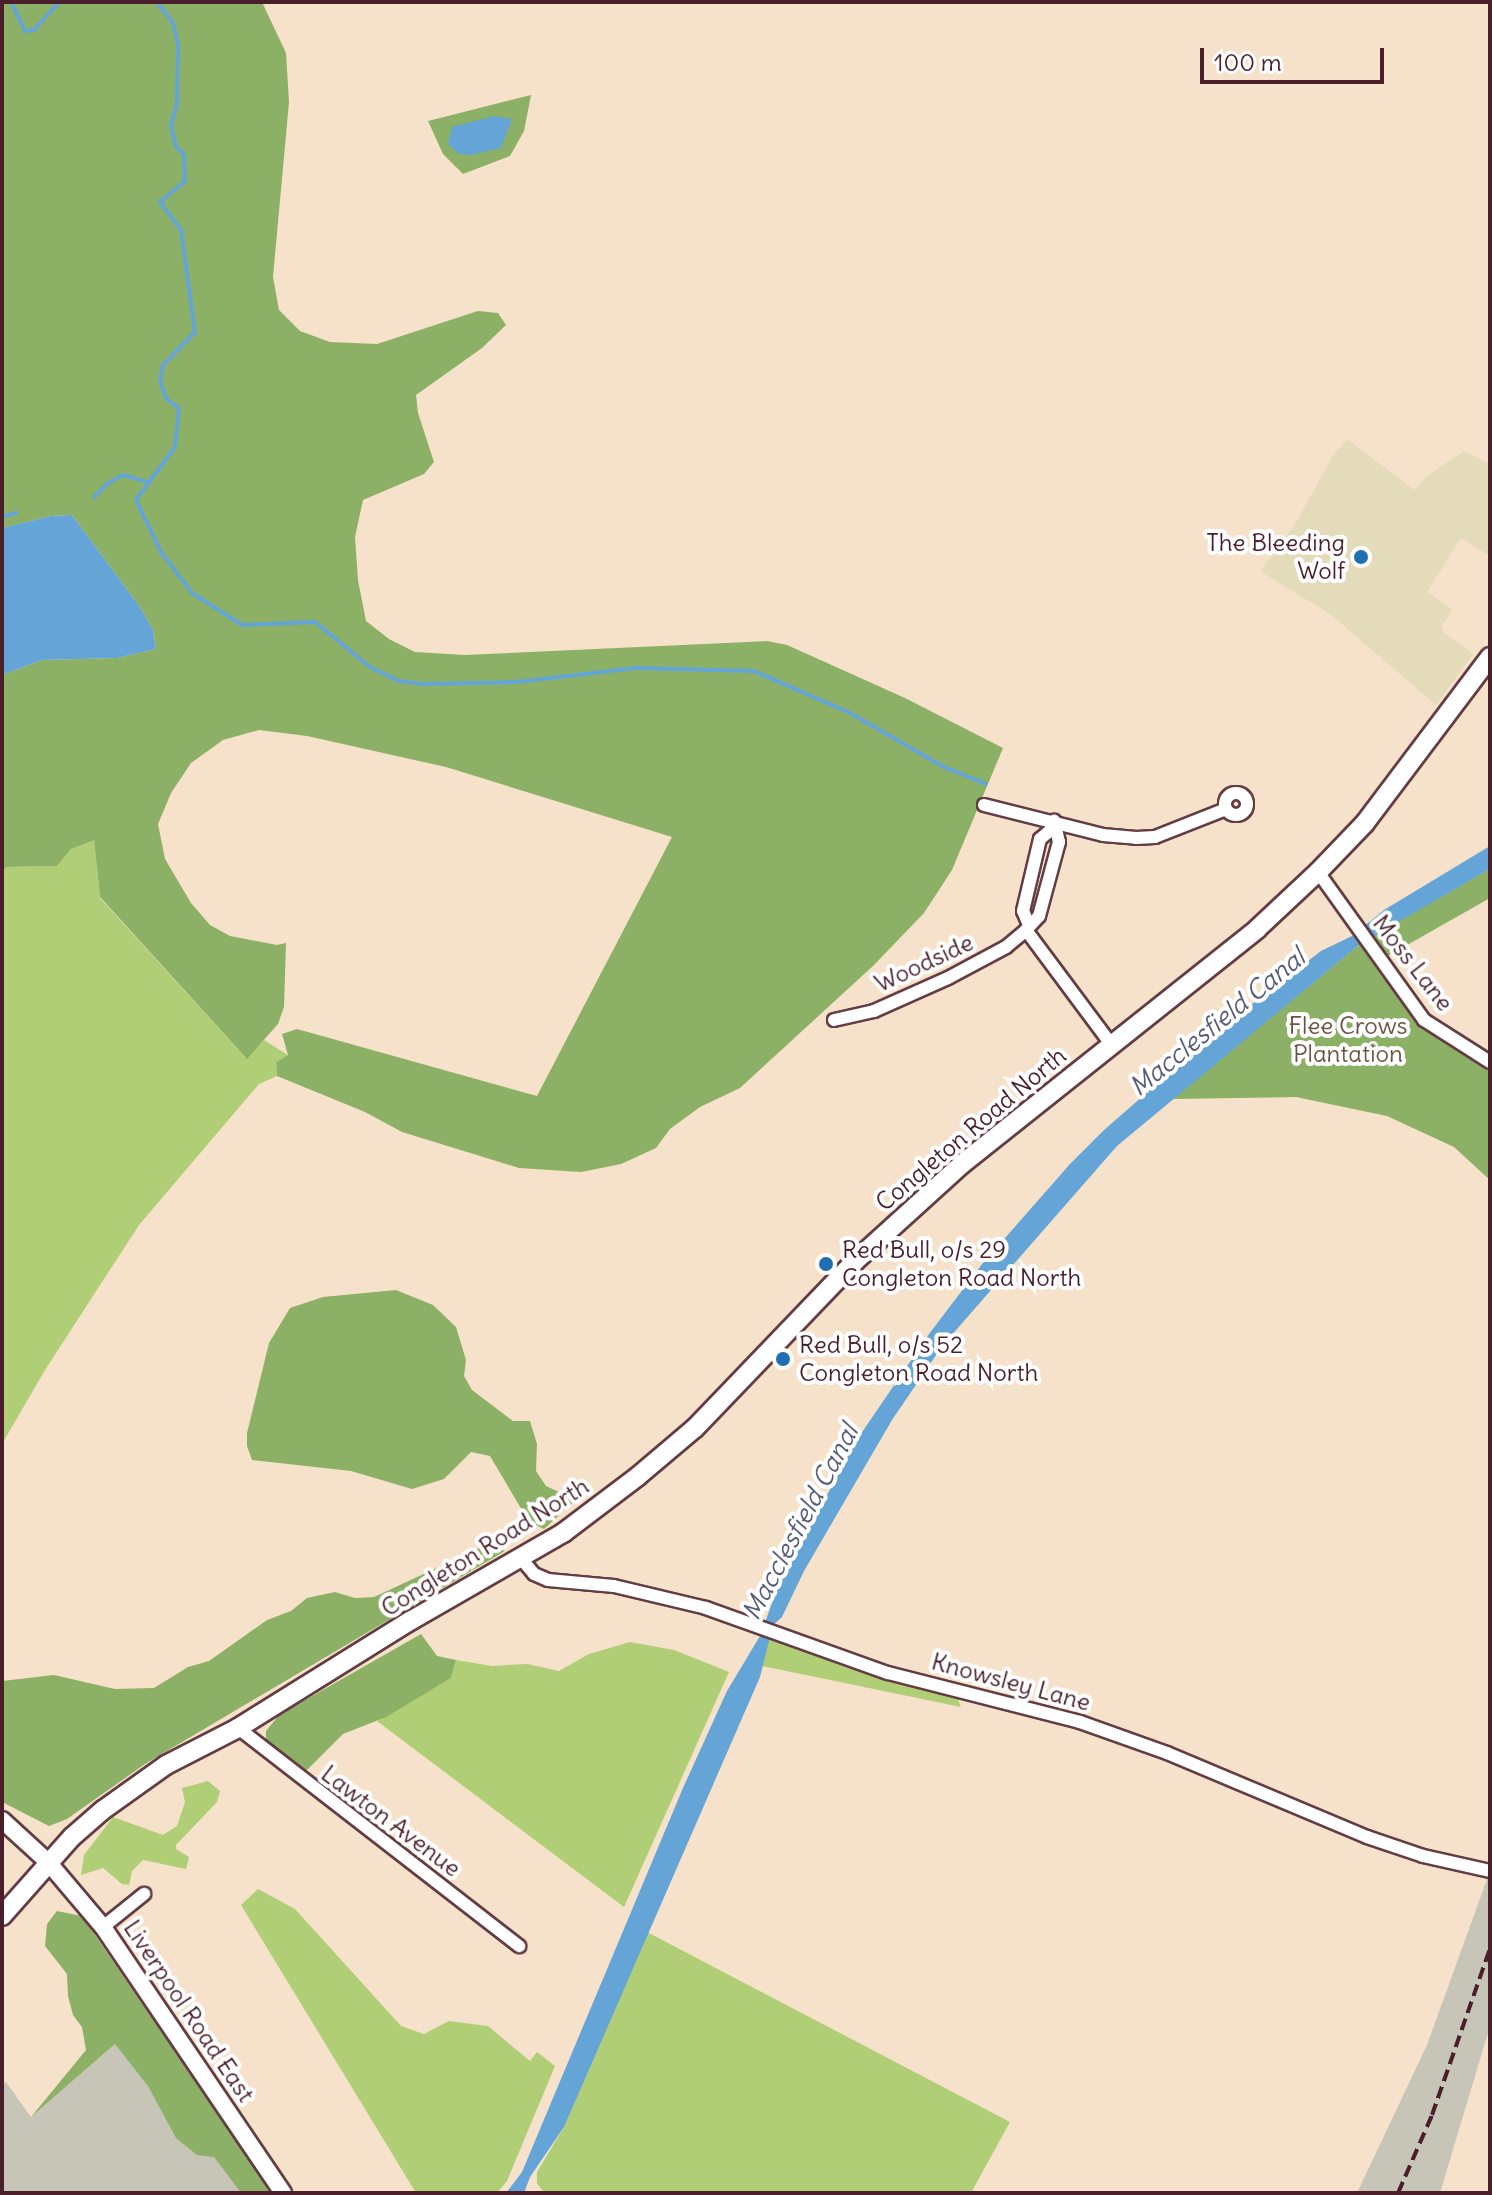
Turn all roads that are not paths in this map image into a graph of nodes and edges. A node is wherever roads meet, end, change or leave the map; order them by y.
1 (1490, 657) edge
2 (984, 805) dead end
3 (1226, 809) dead end
4 (1053, 824) junction
5 (1318, 872) junction
6 (1027, 928) junction
7 (834, 1020) dead end
8 (1111, 1044) junction
9 (1490, 1062) edge
10 (519, 1556) junction
11 (238, 1728) junction
12 (2, 1820) edge
13 (48, 1862) junction
14 (1490, 1871) edge
15 (144, 1894) dead end
16 (2, 1916) edge
17 (103, 1927) junction
18 (519, 1946) dead end
19 (283, 2193) edge

1 - 5 highway, Congleton Road North
2 - 4 street
3 - 4 street
4 - 6 street
4 - 6 street
5 - 8 highway, Congleton Road North
5 - 9 street, Moss Lane
6 - 7 street, Woodside
6 - 8 street
8 - 10 highway, Congleton Road North
10 - 11 highway, Congleton Road North
10 - 14 street, Knowsley Lane
11 - 13 highway, Congleton Road North
11 - 18 street, Lawton Avenue
12 - 13 main road, Liverpool Road East
13 - 16 highway, Congleton Road North
13 - 17 main road, Liverpool Road East
15 - 17 street
17 - 19 main road, Liverpool Road East

